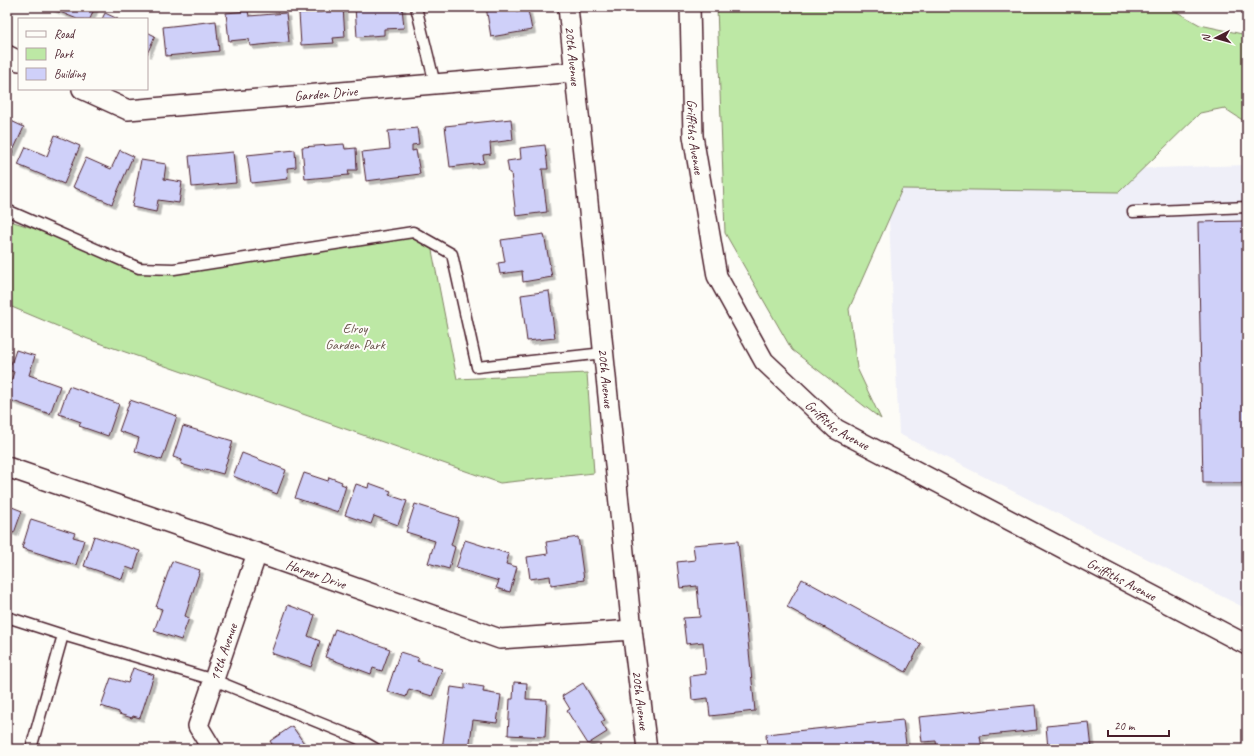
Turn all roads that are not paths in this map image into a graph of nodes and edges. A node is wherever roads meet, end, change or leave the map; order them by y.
1 (416, 7) edge
2 (568, 7) edge
3 (690, 7) edge
4 (7, 55) edge
5 (18, 60) edge
6 (575, 72) junction
7 (435, 84) junction
8 (84, 90) edge
9 (1247, 207) edge
10 (7, 210) edge
11 (1133, 212) dead end
12 (604, 353) junction
13 (7, 467) edge
14 (257, 553) junction
15 (7, 617) edge
16 (632, 630) junction
17 (63, 635) junction
18 (1247, 645) edge
19 (214, 680) junction
20 (34, 749) edge
21 (212, 749) edge
22 (376, 749) edge
23 (648, 749) edge

1 - 7 lane
2 - 6 street, 20th Avenue
3 - 18 street, Griffiths Avenue
4 - 5 street
6 - 7 street, Garden Drive
6 - 12 street, 20th Avenue
7 - 8 street, Garden Drive
9 - 11 lane
10 - 12 lane
12 - 16 street, 20th Avenue
13 - 14 street, Harper Drive
14 - 16 street, Harper Drive
14 - 19 street, 19th Avenue
15 - 17 lane
16 - 23 street, 20th Avenue
17 - 19 lane
17 - 20 lane
19 - 21 street, 19th Avenue
19 - 22 lane

